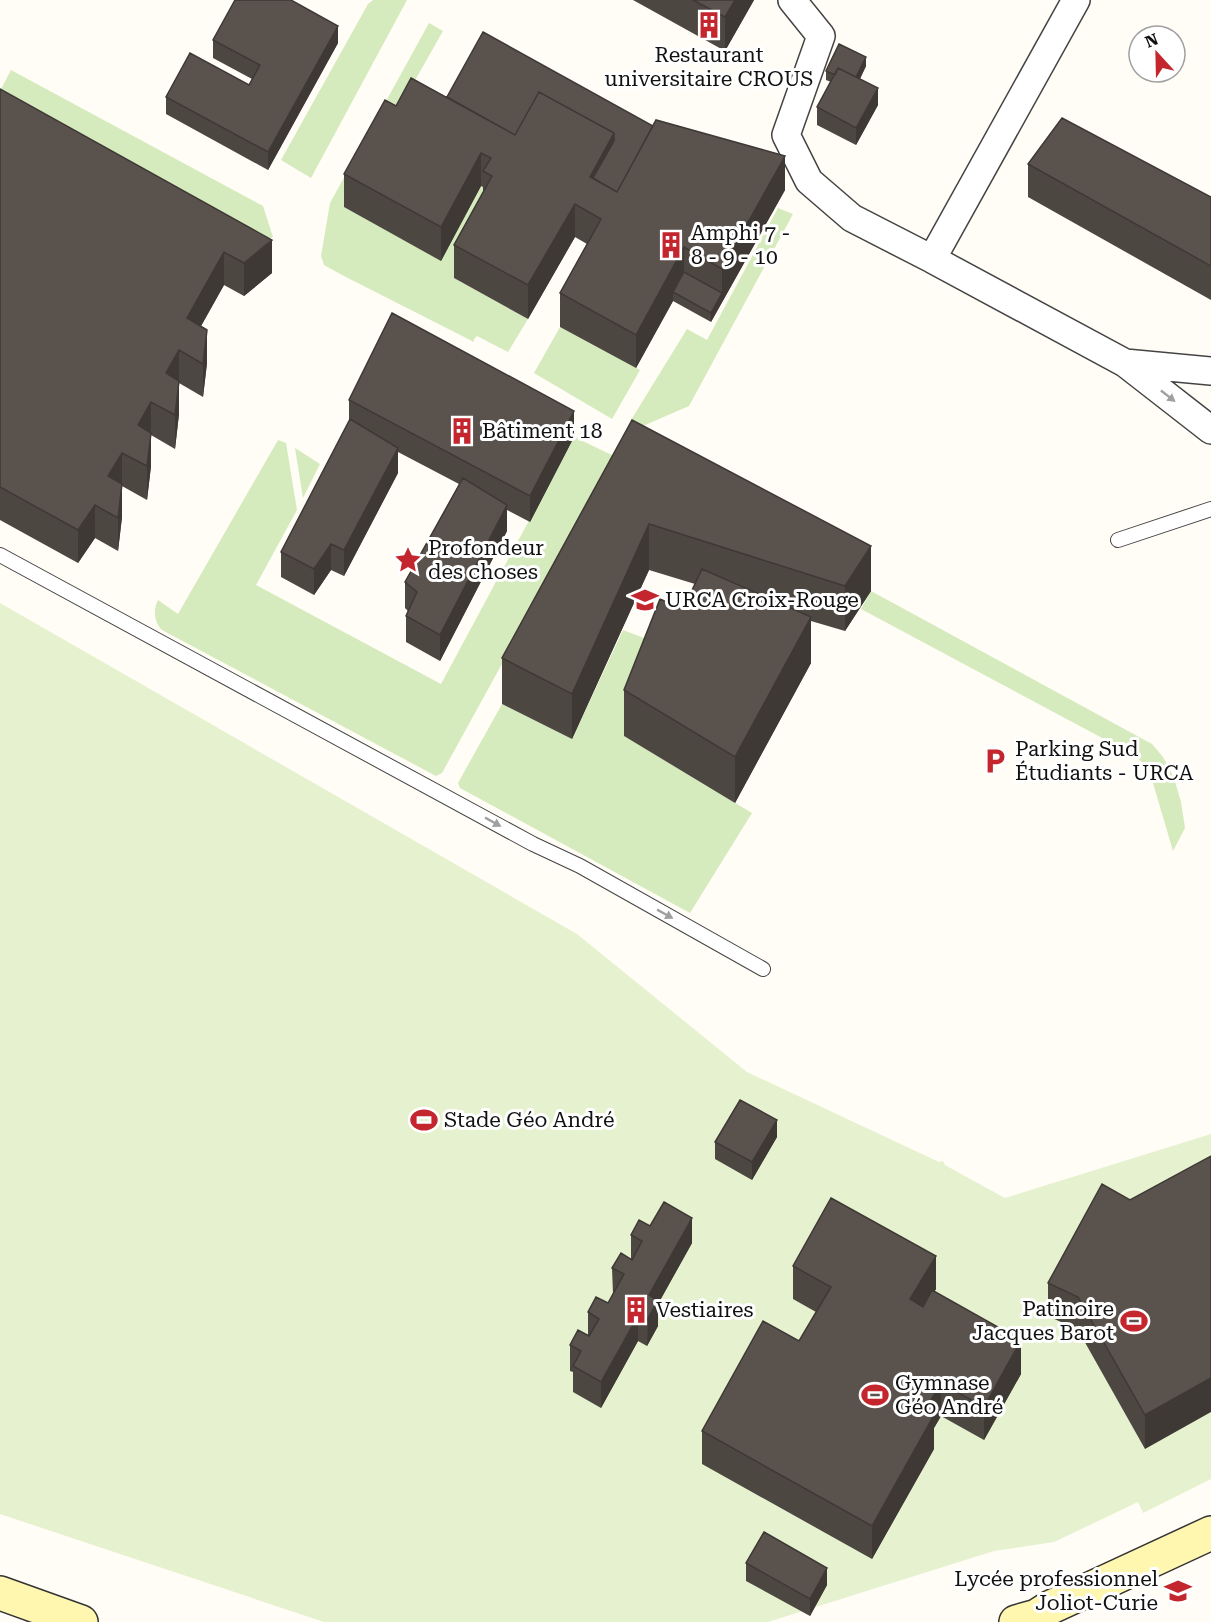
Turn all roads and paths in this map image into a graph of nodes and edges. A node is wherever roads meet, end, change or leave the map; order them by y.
1 (792, 0) edge
2 (1076, 0) edge
3 (932, 259) junction
4 (1125, 363) junction
5 (1211, 371) edge
6 (1211, 430) edge
7 (1211, 509) edge
8 (1118, 540) dead end
9 (0, 555) edge
10 (763, 969) dead end
11 (1211, 1533) edge
12 (0, 1593) edge
13 (81, 1622) edge
14 (1016, 1622) edge

1 - 3 street
2 - 3 street
3 - 4 street
4 - 5 street
4 -> 6 street
7 - 8 lane
9 -> 10 lane
11 - 14 street
12 - 13 street

